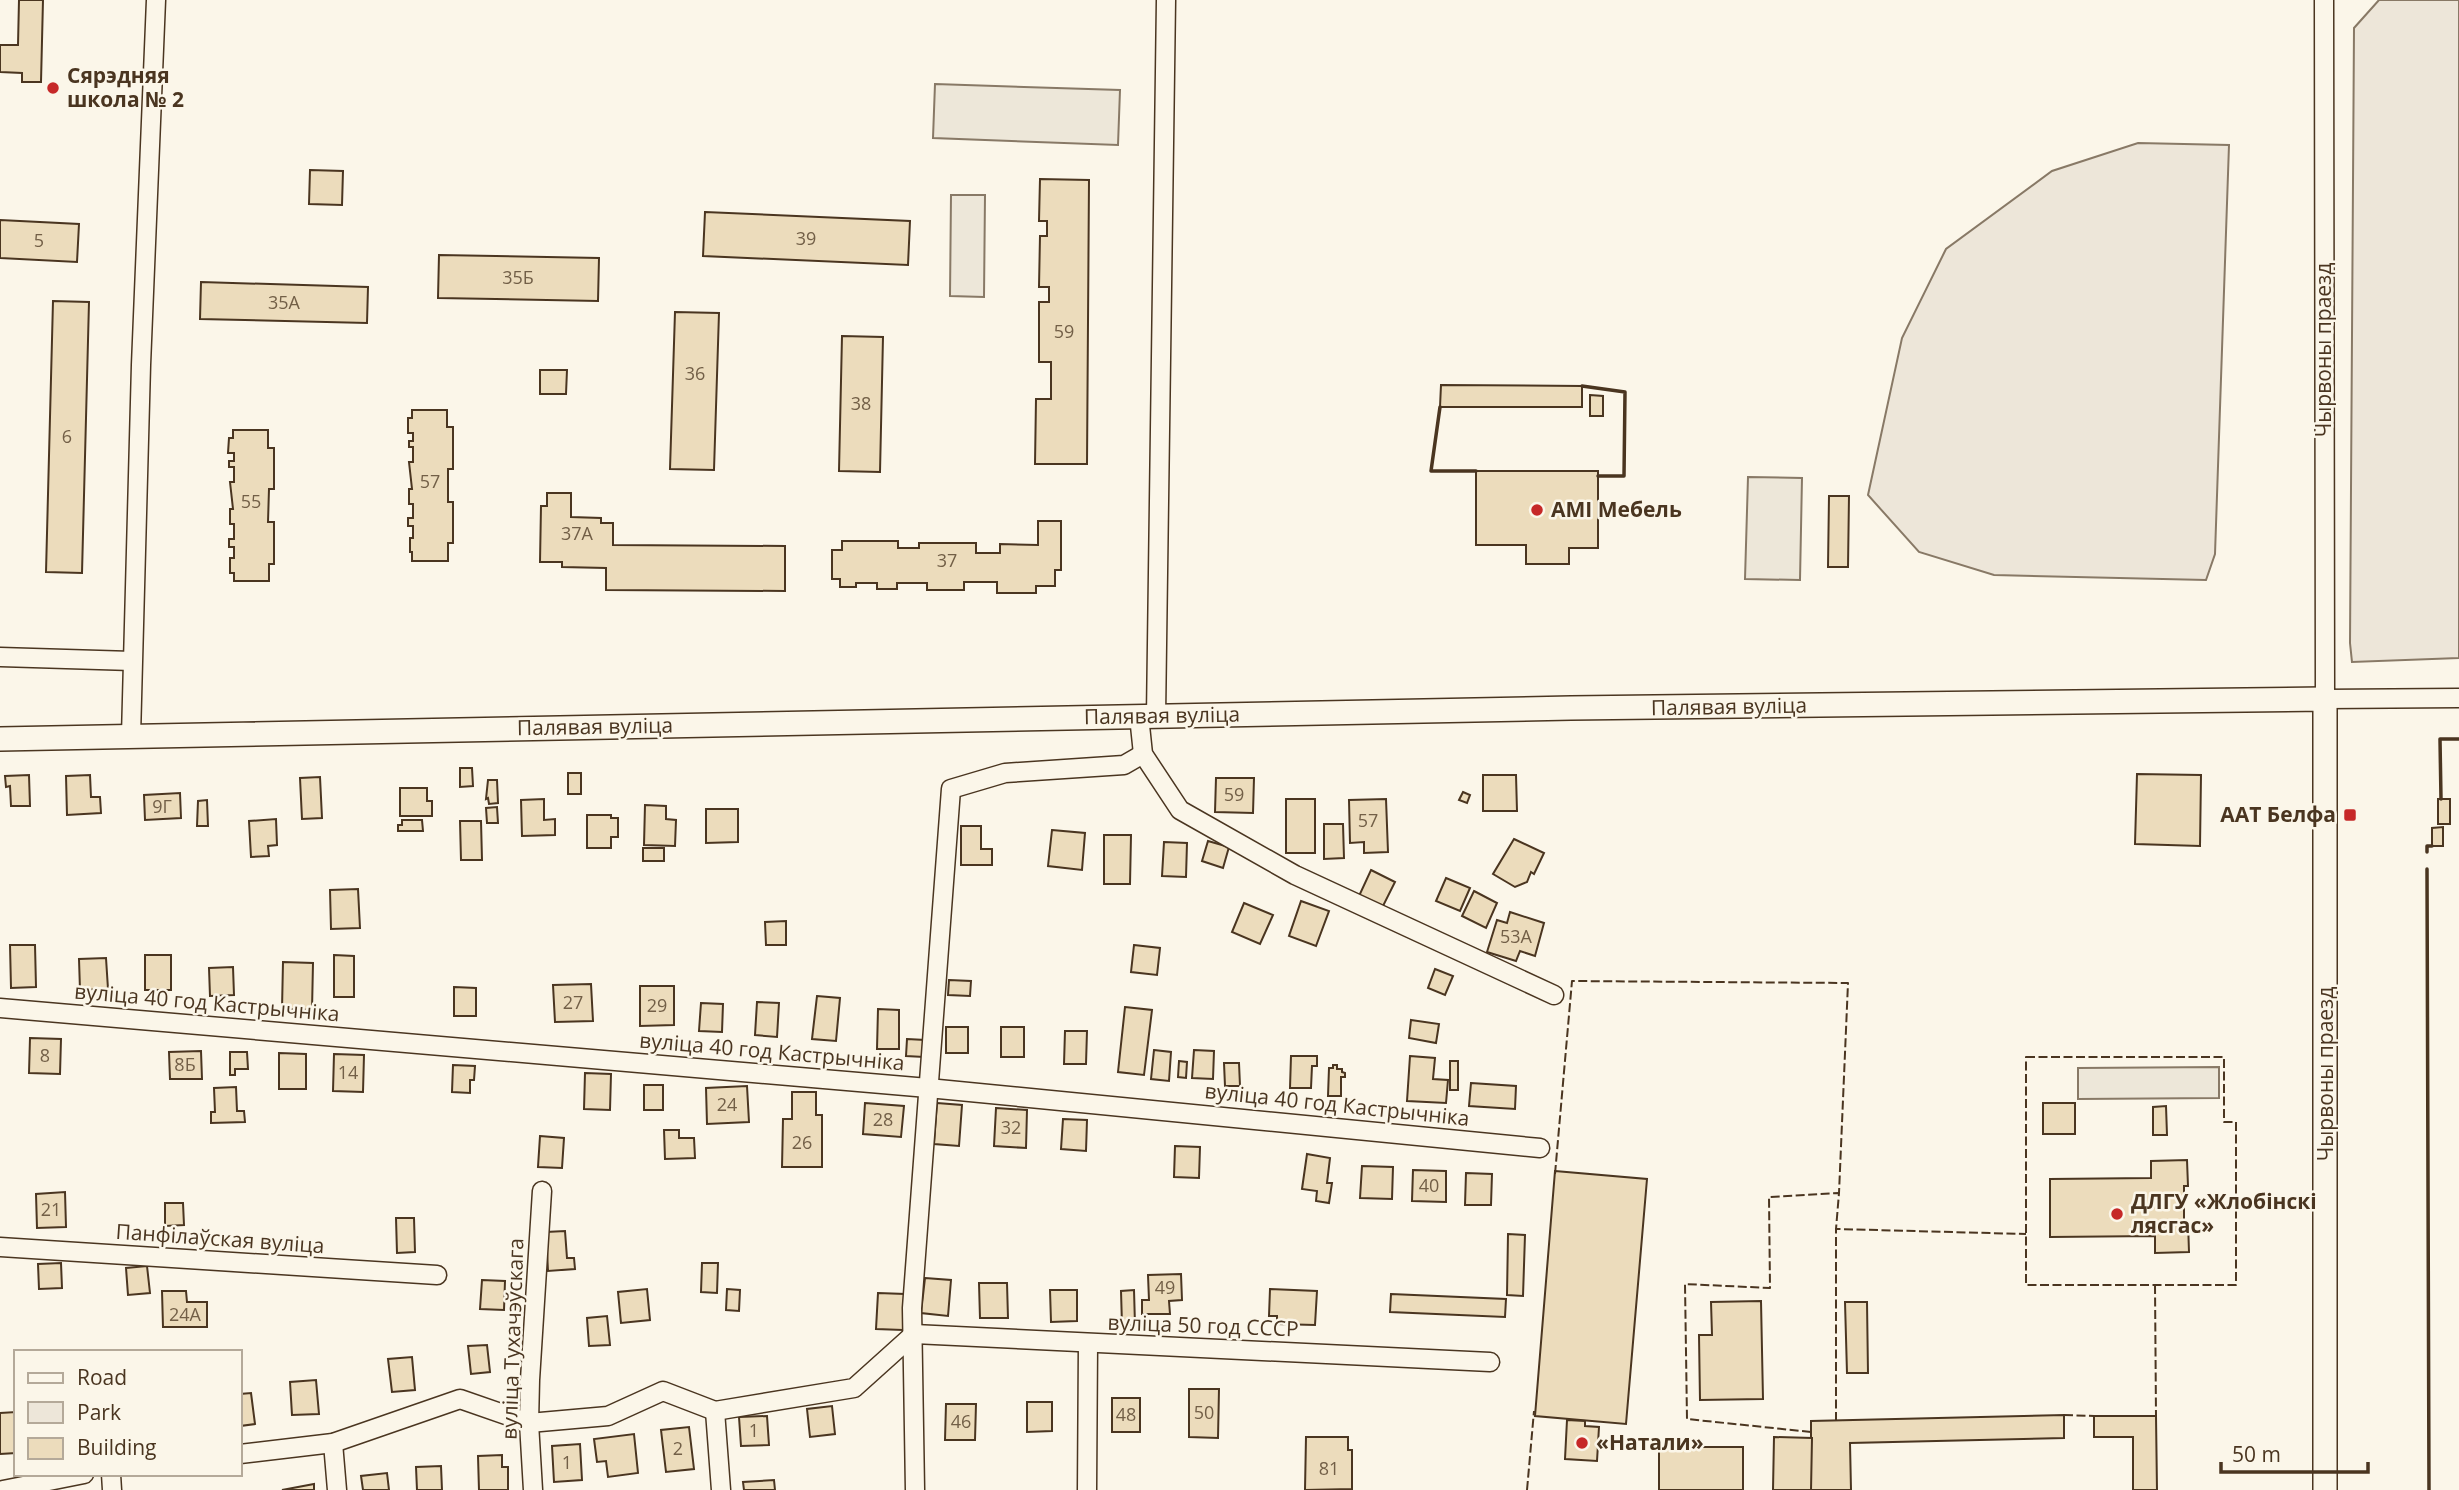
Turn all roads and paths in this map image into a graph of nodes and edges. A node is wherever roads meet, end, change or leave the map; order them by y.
1 (156, 0) edge
2 (1167, 0) edge
3 (2324, 0) edge
4 (0, 656) edge
5 (132, 661) junction
6 (2459, 698) edge
7 (2325, 699) junction
8 (1148, 716) junction
9 (131, 736) junction
10 (0, 739) edge
11 (1143, 754) junction
12 (1554, 995) dead end
13 (0, 1008) edge
14 (928, 1088) junction
15 (1540, 1148) dead end
16 (542, 1191) dead end
17 (0, 1247) edge
18 (437, 1275) dead end
19 (914, 1334) junction
20 (1088, 1344) junction
21 (1489, 1362) dead end
22 (715, 1411) junction
23 (529, 1423) junction
24 (333, 1443) junction
25 (242, 1454) edge
26 (74, 1476) edge
27 (3, 1490) edge
28 (337, 1490) edge
29 (533, 1490) edge
30 (721, 1490) edge
31 (915, 1490) edge
32 (1087, 1490) edge
33 (2325, 1490) edge

1 - 5 street
2 - 8 street
3 - 7 street, Чырвоны праезд
4 - 5 street
5 - 9 street
6 - 7 street
7 - 8 street, Палявая вуліца
7 - 33 street, Чырвоны праезд
8 - 9 street, Палявая вуліца
8 - 11 street
9 - 10 street, Палявая вуліца
11 - 12 street
11 - 14 street
13 - 14 street, вуліца 40 год Кастрычніка
14 - 15 street, вуліца 40 год Кастрычніка
14 - 19 street
16 - 23 street, вуліца Тухачэўскага
17 - 18 street, Панфілаўская вуліца
19 - 20 street, вуліца 50 год СССР
19 - 22 street
19 - 31 street
20 - 21 street, вуліца 50 год СССР
20 - 32 street
22 - 23 street
22 - 30 street
23 - 24 street
23 - 29 street, вуліца Тухачэўскага
24 - 25 street
24 - 28 street
26 - 27 street

